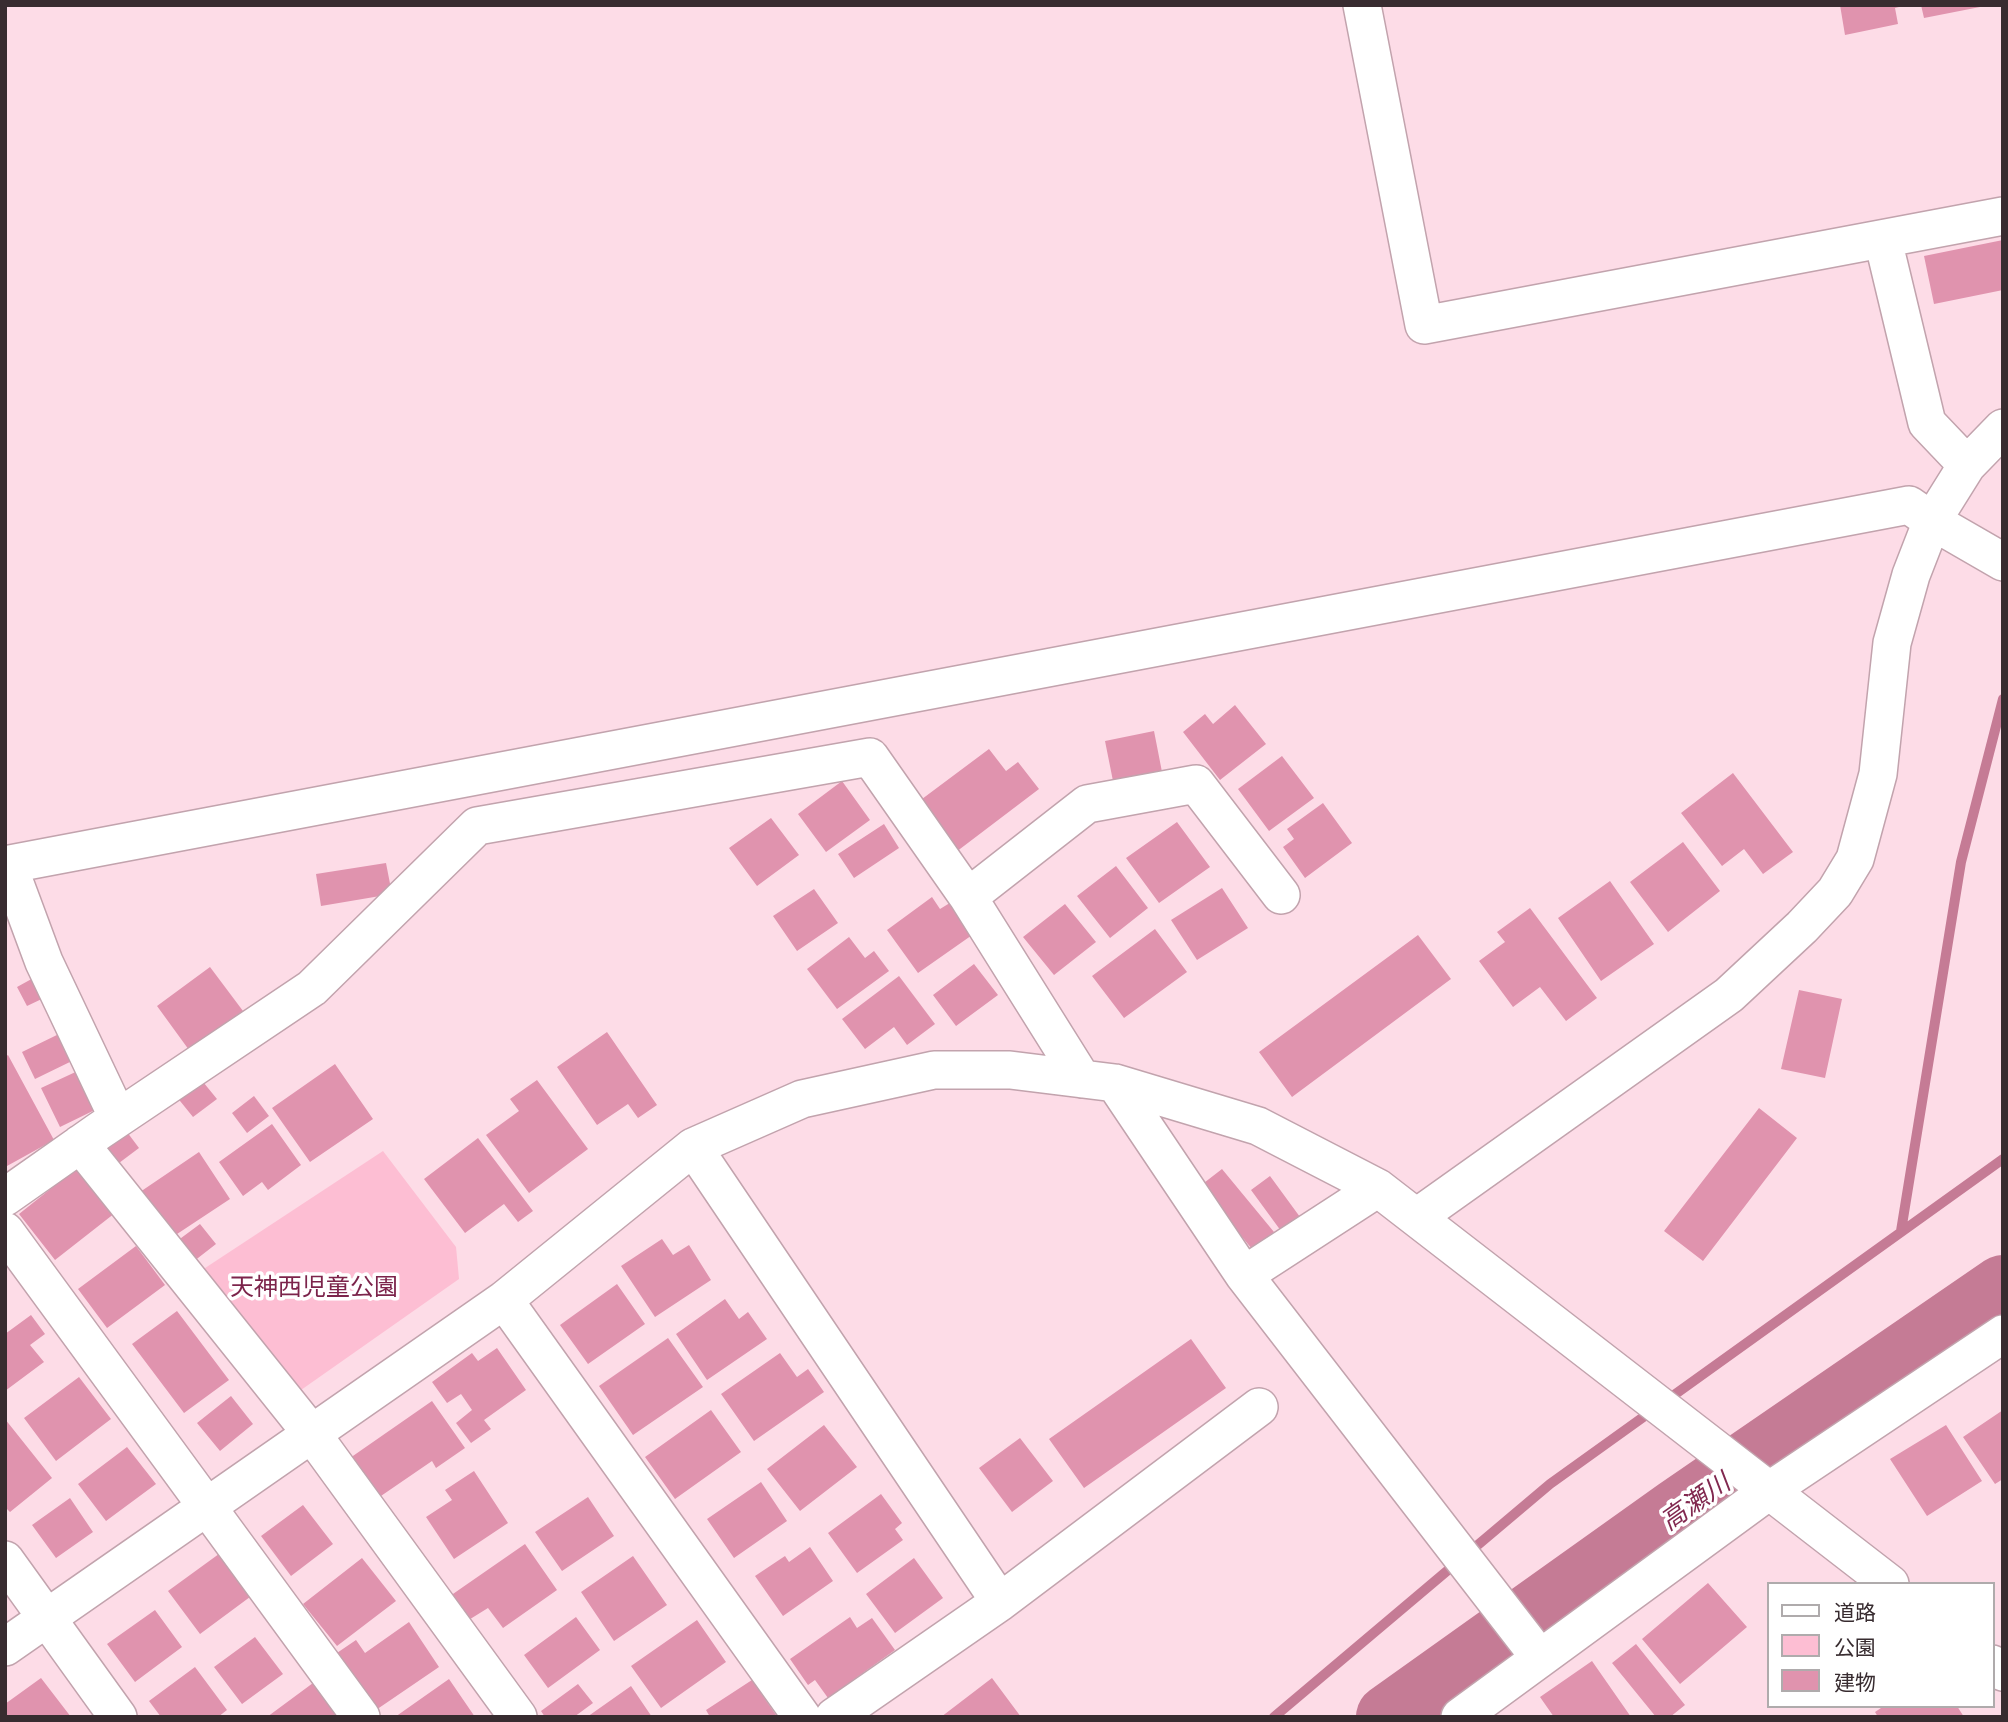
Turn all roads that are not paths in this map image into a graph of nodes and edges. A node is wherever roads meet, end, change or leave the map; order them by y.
1 (1362, 5) edge
2 (2003, 216) edge
3 (1883, 240) junction
4 (2003, 428) edge
5 (1967, 465) junction
6 (1932, 521) junction
7 (2003, 562) edge
8 (7, 865) edge
9 (1280, 895) dead end
10 (968, 897) junction
11 (1099, 1081) junction
12 (118, 1118) junction
13 (80, 1144) junction
14 (693, 1147) junction
15 (1378, 1188) junction
16 (5, 1197) edge
17 (1417, 1217) junction
18 (5, 1231) edge
19 (1244, 1275) junction
20 (504, 1300) junction
21 (2003, 1334) edge
22 (1259, 1408) dead end
23 (312, 1434) junction
24 (1770, 1490) junction
25 (209, 1507) junction
26 (5, 1560) edge
27 (1887, 1582) edge
28 (1000, 1602) junction
29 (48, 1618) junction
30 (5, 1647) edge
31 (1540, 1658) junction
32 (118, 1717) edge
33 (360, 1717) edge
34 (517, 1717) edge
35 (802, 1717) edge
36 (834, 1717) edge
37 (1460, 1717) edge

1 - 3 street
2 - 3 street
3 - 5 street
4 - 5 street
5 - 6 street
6 - 7 street
6 - 8 street
6 - 17 street
8 - 12 street
9 - 10 street
10 - 11 street
10 - 12 street
11 - 14 street
11 - 15 street
11 - 19 street
12 - 13 street
13 - 16 street
13 - 23 street
14 - 20 street
14 - 28 street
15 - 17 street
15 - 19 street
17 - 24 street
18 - 25 street
19 - 31 street
20 - 23 street
20 - 35 street
21 - 24 street
22 - 28 street
23 - 25 street
23 - 34 street
24 - 27 street
24 - 31 street
25 - 29 street
25 - 33 street
26 - 29 street
28 - 36 street
29 - 30 street
29 - 32 street
31 - 37 street

